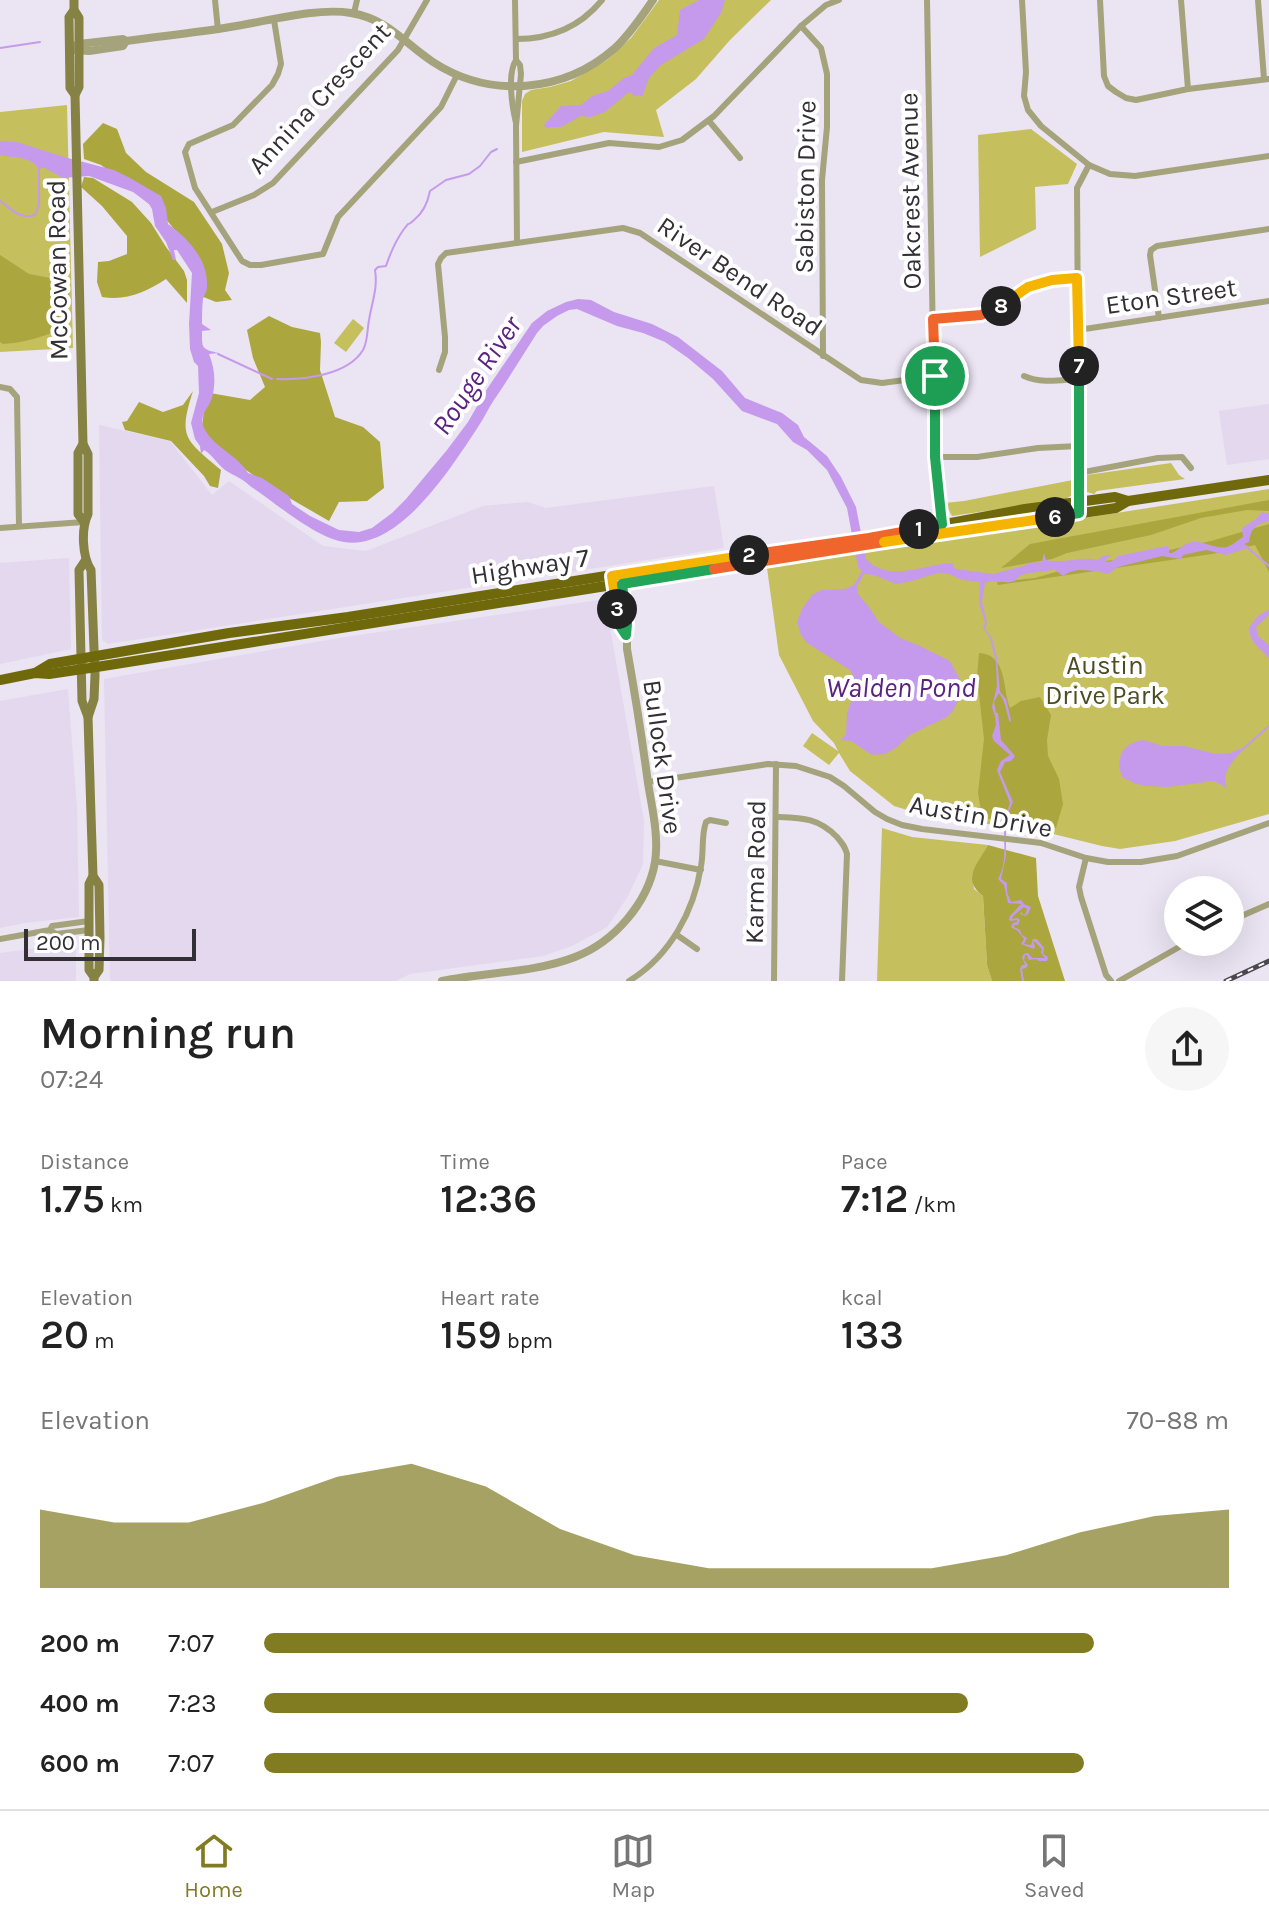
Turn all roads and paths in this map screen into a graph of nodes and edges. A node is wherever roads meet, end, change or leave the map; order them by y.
1 (215, 0) edge
2 (357, 0) edge
3 (515, 0) edge
4 (602, 0) edge
5 (653, 0) edge
6 (839, 0) edge
7 (927, 0) edge
8 (1022, 0) edge
9 (1100, 0) edge
10 (1181, 0) edge
11 (1258, 0) edge
12 (427, 1) edge
13 (74, 5) edge
14 (354, 13) junction
15 (274, 20) junction
16 (801, 26) junction
17 (218, 30) junction
18 (404, 39) junction
19 (516, 39) junction
20 (76, 48) junction
21 (457, 75) junction
22 (1267, 79) edge
23 (516, 87) junction
24 (1188, 89) junction
25 (709, 121) junction
26 (1269, 156) edge
27 (740, 158) dead end
28 (516, 162) junction
29 (1089, 165) junction
30 (212, 212) junction
31 (1269, 229) edge
32 (517, 243) junction
33 (1077, 278) junction
34 (1269, 301) edge
35 (1159, 318) junction
36 (933, 319) junction
37 (1078, 330) junction
38 (823, 356) junction
39 (439, 370) dead end
40 (935, 376) junction
41 (1024, 376) dead end
42 (1079, 379) junction
43 (0, 387) edge
44 (1078, 446) junction
45 (935, 457) junction
46 (1191, 468) dead end
47 (1079, 473) junction
48 (1269, 480) edge
49 (1079, 508) junction
50 (84, 522) junction
51 (942, 524) junction
52 (19, 526) junction
53 (0, 528) edge
54 (869, 541) junction
55 (85, 561) junction
56 (616, 582) junction
57 (94, 662) junction
58 (80, 664) junction
59 (0, 680) edge
60 (88, 717) junction
61 (776, 764) junction
62 (648, 782) junction
63 (777, 817) junction
64 (726, 823) dead end
65 (1269, 823) edge
66 (1086, 858) junction
67 (655, 861) junction
68 (701, 870) junction
69 (1269, 904) edge
70 (1244, 915) edge
71 (93, 924) junction
72 (677, 935) junction
73 (0, 939) edge
74 (697, 949) dead end
75 (1164, 956) edge
76 (94, 979) edge
77 (442, 981) edge
78 (629, 981) edge
79 (774, 981) edge
80 (842, 981) edge
81 (1111, 981) edge
82 (1119, 981) edge

1 - 17 street
2 - 14 street
3 - 19 street
4 - 19 street
5 - 23 street
6 - 16 street
7 - 36 street, Oakcrest Avenue
8 - 29 street
9 - 24 street
10 - 24 street
11 - 22 street
12 - 18 street, Annina Crescent
13 - 20 main road, McCowan Road
14 - 15 street
14 - 18 street
15 - 17 street
15 - 30 street
16 - 25 street
16 - 38 street, Sabiston Drive
17 - 20 street
18 - 21 street
18 - 30 street, Annina Crescent
19 - 23 street
20 - 50 main road, McCowan Road
21 - 23 street
21 - 30 street
22 - 24 street
23 - 28 street
25 - 27 street
25 - 28 street
26 - 29 street
28 - 32 street
29 - 33 street
31 - 35 street
32 - 38 street, River Bend Road
32 - 39 street, River Bend Road
33 - 36 street
33 - 37 street
34 - 35 street, Eton Street
35 - 37 street, Eton Street
36 - 40 street, Oakcrest Avenue
37 - 42 street
38 - 40 street, River Bend Road
40 - 45 street, Oakcrest Avenue
41 - 42 street
42 - 44 street
43 - 52 street
44 - 45 street
44 - 47 street
45 - 51 street, Oakcrest Avenue
46 - 47 street
47 - 49 street
48 - 49 main road, Highway 7
49 - 51 main road, Highway 7
49 - 54 main road, Highway 7
50 - 52 street
50 - 55 main road, McCowan Road
51 - 54 main road, Highway 7
52 - 53 street
54 - 56 main road, Highway 7
55 - 57 main road, McCowan Road
55 - 58 main road, McCowan Road
56 - 57 main road, Highway 7
56 - 62 street, Bullock Drive
57 - 58 main road, Highway 7
57 - 60 main road, McCowan Road
58 - 59 main road, Highway 7
58 - 60 main road, McCowan Road
60 - 71 main road, McCowan Road
61 - 62 street, Austin Drive
61 - 63 street, Karma Road
61 - 66 street, Austin Drive
62 - 67 street, Bullock Drive
63 - 79 street, Karma Road
63 - 80 street
64 - 68 street
65 - 66 street, Austin Drive
66 - 81 street
67 - 68 street
67 - 77 street, Bullock Drive
68 - 72 street
69 - 70 street
71 - 73 street
71 - 76 main road, McCowan Road
72 - 74 street
72 - 78 street
75 - 82 street

